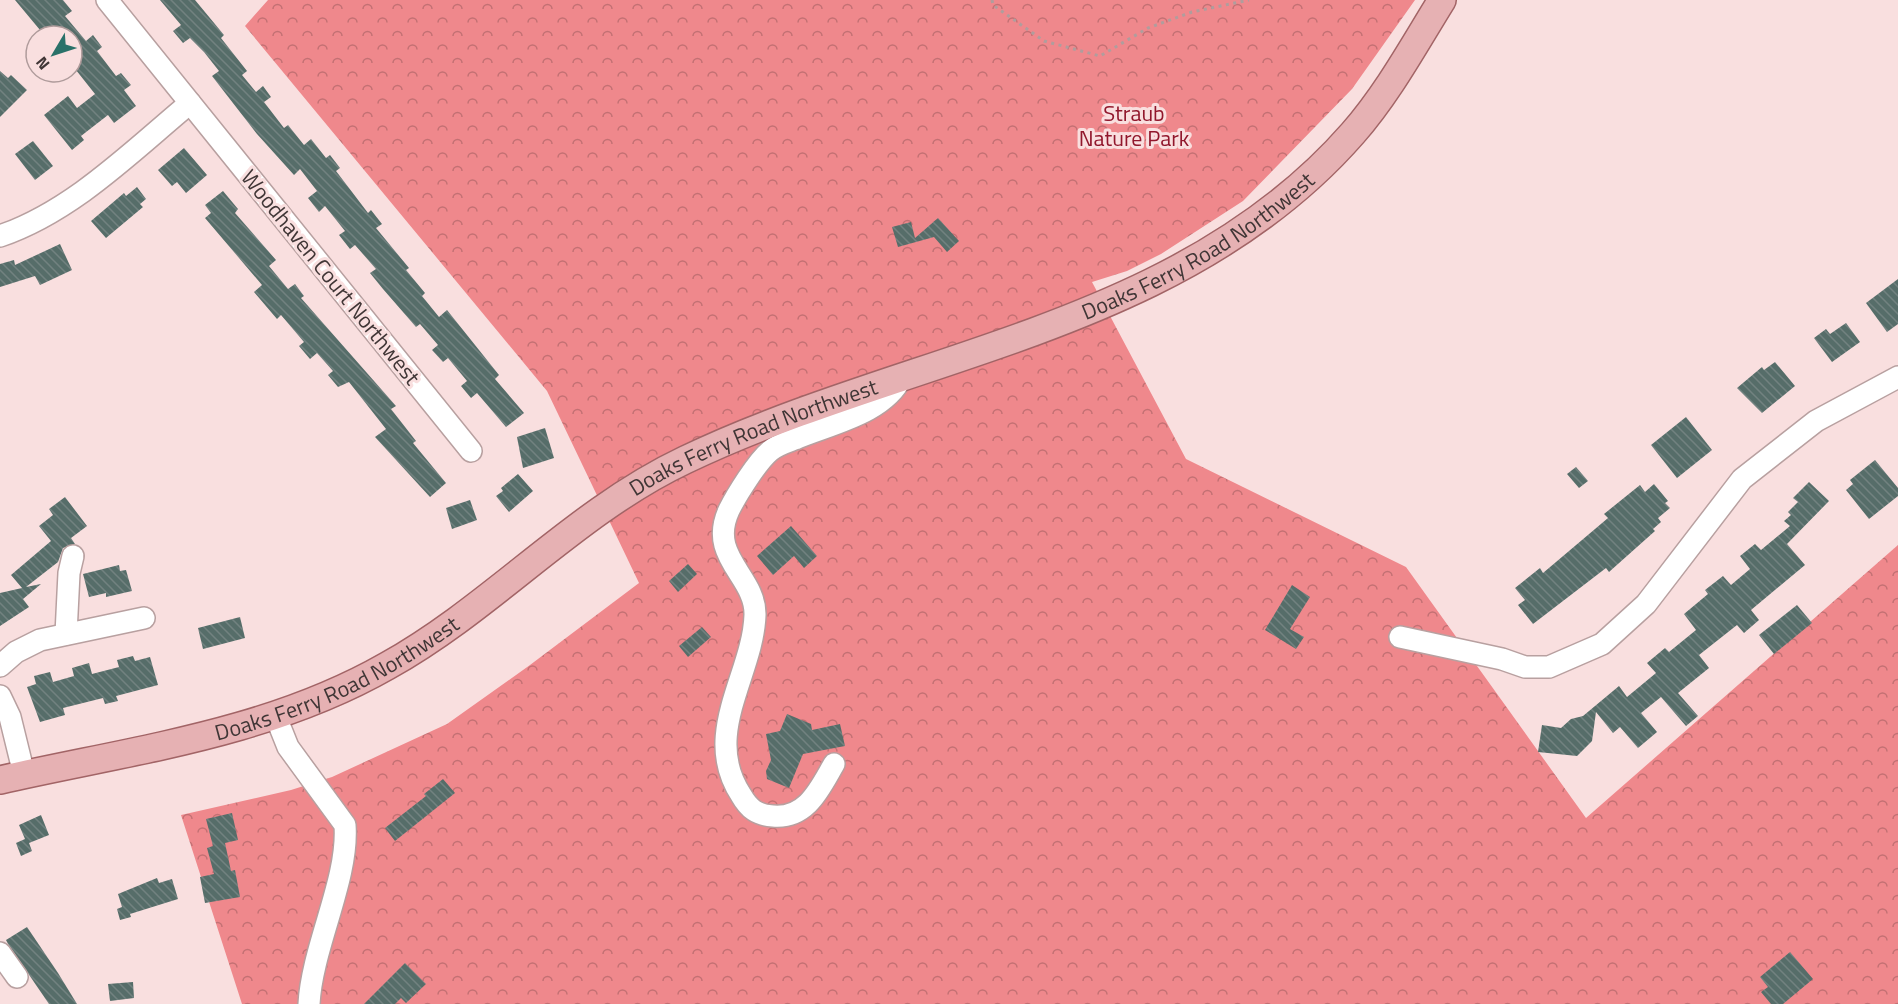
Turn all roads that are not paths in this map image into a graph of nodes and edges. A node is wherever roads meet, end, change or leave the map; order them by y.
1 (107, 0) edge
2 (1442, 0) edge
3 (190, 104) junction
4 (0, 236) edge
5 (902, 377) junction
6 (1898, 377) edge
7 (471, 451) dead end
8 (73, 556) dead end
9 (144, 618) dead end
10 (66, 634) junction
11 (1400, 637) dead end
12 (0, 666) edge
13 (0, 696) edge
14 (276, 717) junction
15 (834, 764) dead end
16 (12, 777) edge
17 (0, 953) edge
18 (17, 977) dead end
19 (309, 1004) edge

1 - 3 street, Woodhaven Court Northwest
2 - 5 main road, Doaks Ferry Road Northwest
3 - 4 street
3 - 7 street, Woodhaven Court Northwest
5 - 14 main road, Doaks Ferry Road Northwest
5 - 15 street
6 - 11 street
8 - 10 street
9 - 10 street
10 - 12 street
13 - 16 street
14 - 16 main road, Doaks Ferry Road Northwest
14 - 19 street
17 - 18 street

